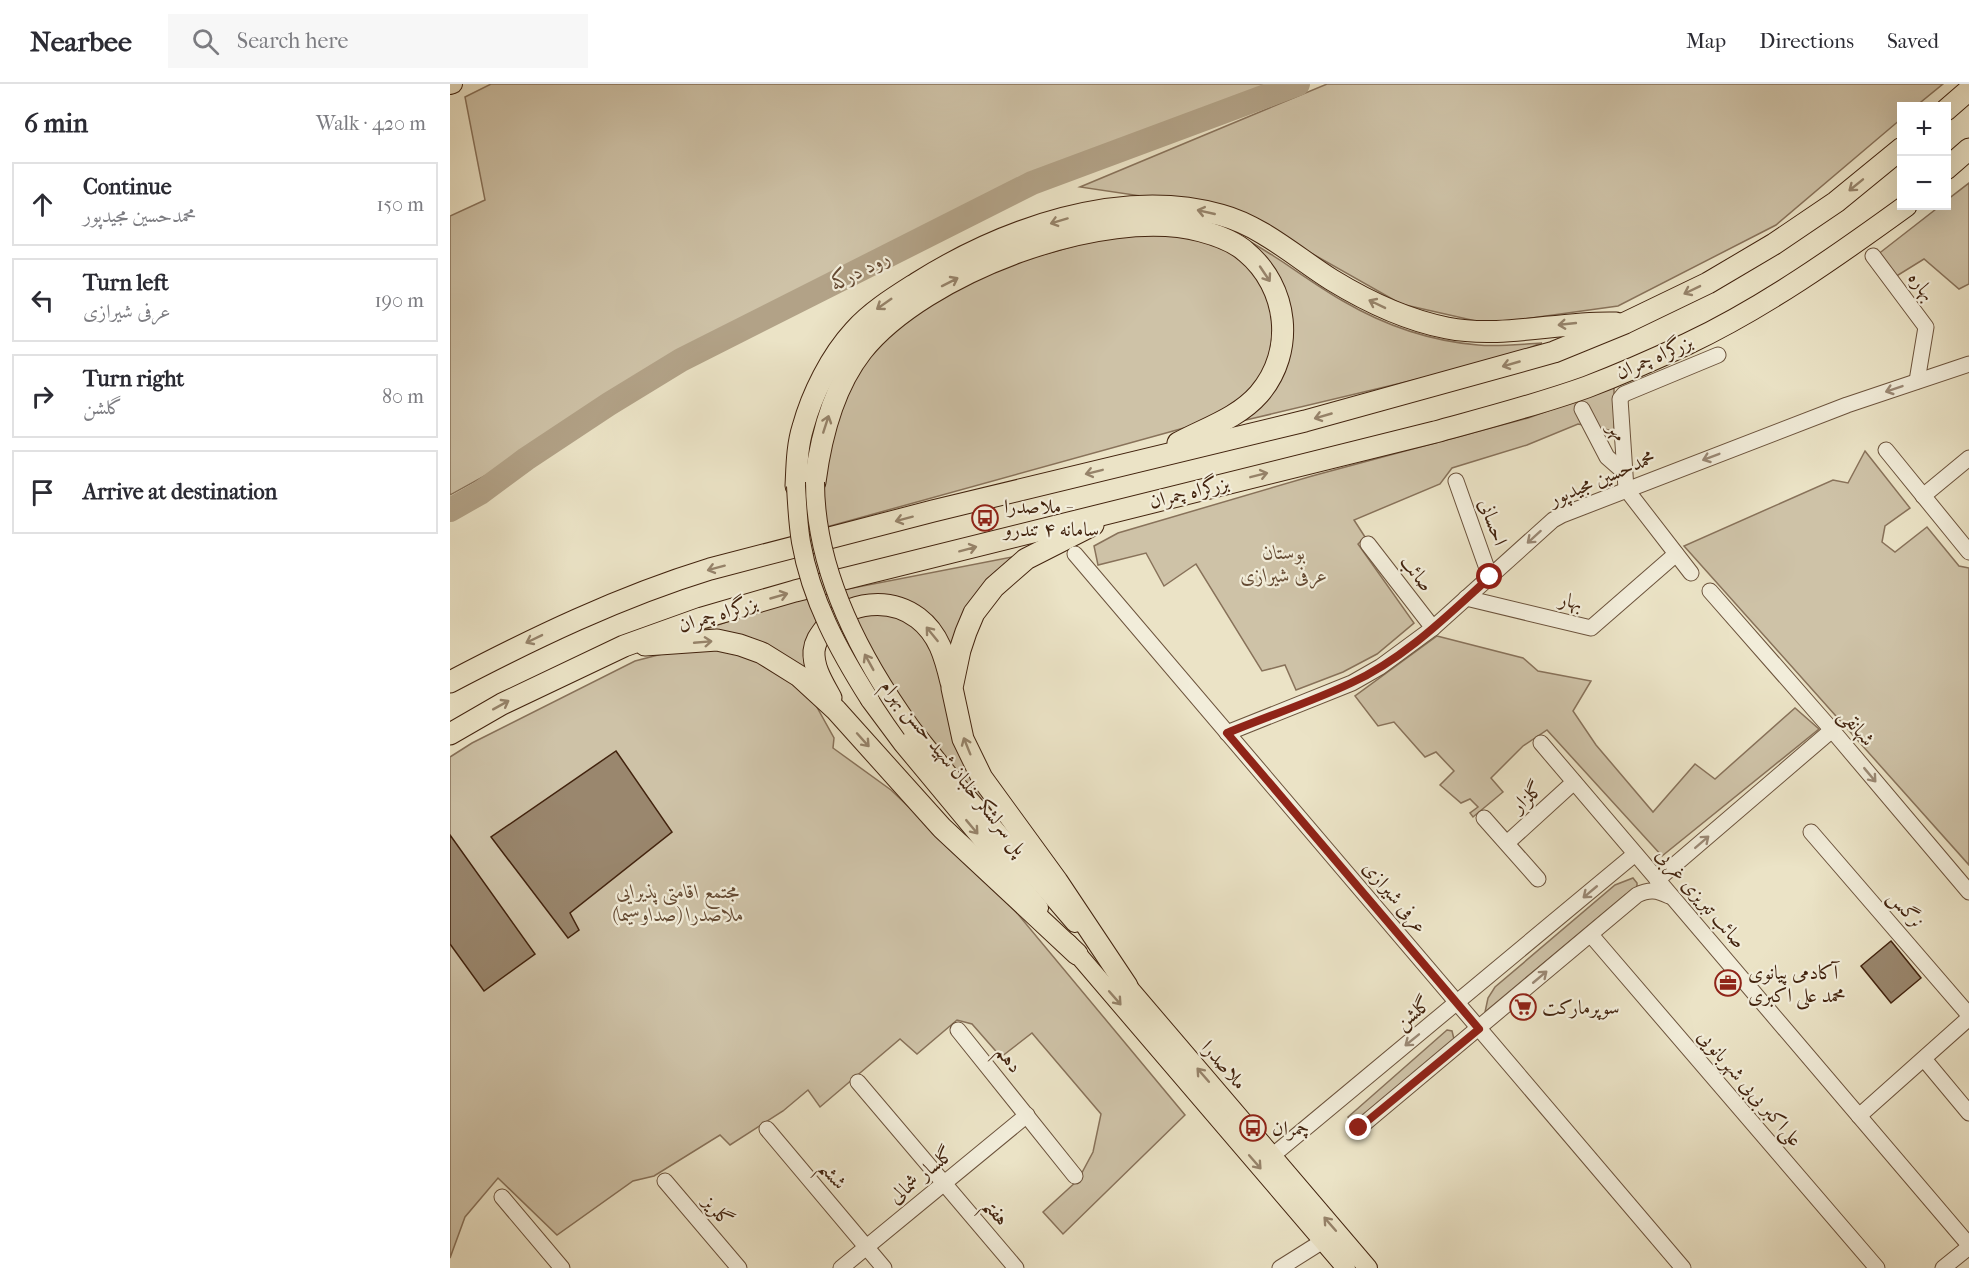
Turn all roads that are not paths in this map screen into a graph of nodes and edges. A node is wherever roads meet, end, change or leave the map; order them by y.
1 (1969, 90) edge
2 (1951, 106) edge
3 (1969, 149) edge
4 (1897, 152) edge
5 (1951, 165) edge
6 (1900, 210) edge
7 (1873, 256) dead end
8 (1625, 323) junction
9 (1718, 355) dead end
10 (1969, 364) edge
11 (1917, 381) junction
12 (1582, 409) dead end
13 (1886, 450) dead end
14 (1150, 458) junction
15 (1969, 458) edge
16 (1623, 471) junction
17 (1456, 481) dead end
18 (805, 484) junction
19 (1626, 489) junction
20 (1923, 496) junction
21 (1132, 506) junction
22 (1368, 544) dead end
23 (1969, 552) edge
24 (1075, 554) dead end
25 (1676, 554) junction
26 (1691, 573) dead end
27 (1490, 577) junction
28 (1710, 591) dead end
29 (1466, 598) junction
30 (1433, 628) junction
31 (624, 646) junction
32 (450, 682) edge
33 (952, 688) junction
34 (836, 710) junction
35 (1832, 730) junction
36 (1227, 733) junction
37 (450, 734) edge
38 (1541, 743) dead end
39 (1574, 783) junction
40 (1484, 818) dead end
41 (1811, 832) dead end
42 (1507, 843) junction
43 (1635, 854) junction
44 (1538, 879) dead end
45 (1657, 880) junction
46 (1048, 890) joint
47 (1969, 892) edge
48 (1672, 897) junction
49 (1032, 900) joint
50 (1591, 935) junction
51 (1077, 954) junction
52 (1127, 987) junction
53 (1458, 1003) junction
54 (1969, 1016) edge
55 (1479, 1029) junction
56 (958, 1030) dead end
57 (1924, 1059) junction
58 (858, 1082) dead end
59 (1967, 1106) edge
60 (1027, 1115) junction
61 (1859, 1116) junction
62 (1359, 1128) dead end
63 (767, 1129) dead end
64 (1272, 1156) junction
65 (1076, 1176) dead end
66 (665, 1181) dead end
67 (944, 1183) junction
68 (502, 1197) dead end
69 (1323, 1241) junction
70 (1969, 1246) edge
71 (867, 1247) junction
72 (562, 1268) edge
73 (740, 1268) edge
74 (841, 1268) edge
75 (884, 1268) edge
76 (1016, 1268) edge
77 (1280, 1268) edge
78 (1346, 1268) edge
79 (1368, 1268) edge
80 (1683, 1268) edge
81 (1877, 1268) edge
82 (1944, 1268) edge

1 - 2 highway
3 - 5 highway
4 -> 8 highway
21 -> 6 highway, بزرگراه چمران
7 - 11 street, بهاره
8 -> 14 highway
8 -> 18 highway
9 - 16 street
10 - 11 street, محمدحسین مجیدپور
11 -> 19 street, محمدحسین مجیدپور
12 - 16 street, مهر
13 - 20 street
18 -> 14 highway
14 -> 32 highway
15 - 20 street
16 - 19 street
17 - 27 street, احسانی
46 -> 18 main road, پل سرلشکر خلبان شهید حسن بهرام, bridge
18 -> 49 main road, پل سرلشکر خلبان شهید حسن بهرام, bridge
19 - 25 street
19 -> 27 street, محمدحسین مجیدپور
20 - 23 street
31 -> 21 highway, بزرگراه چمران
21 - 33 highway
22 - 30 street, صائب
24 - 36 street, عرفی شیرازی
25 - 26 street
25 - 29 street, بهار
27 - 29 street, محمدحسین مجیدپور
28 - 35 street, شهانقی
29 - 30 street, محمدحسین مجیدپور
30 - 36 street, محمدحسین مجیدپور
31 -> 34 highway
37 -> 31 highway, بزرگراه چمران
33 -> 34 highway
52 -> 33 highway
34 -> 51 highway
45 -> 35 street
35 -> 47 street, شهانقی
36 - 53 street, عرفی شیرازی
38 - 39 street, صائب تبریزی غربی
39 - 42 street, گلزار
39 - 43 street, صائب تبریزی غربی
40 - 42 street, گلزار
41 - 54 street, نرگس
42 - 44 street, گلزار
43 - 45 street, صائب تبریزی غربی
43 -> 53 street, گلشن
45 - 48 street, صائب تبریزی غربی
46 - 52 main road, ملاصدرا
48 - 50 street
48 - 61 street, صائب تبریزی غربی
49 - 51 main road, ملاصدرا
55 -> 50 street
50 - 81 street, علی‌اکبر بی‌بی شهربانویی
51 -> 69 main road, ملاصدرا
64 -> 52 main road, ملاصدرا
53 - 55 street, عرفی شیرازی
53 -> 64 street, گلشن
54 - 57 street
55 - 62 street
55 - 80 street, عرفی شیرازی
56 - 60 street, دهم
57 - 59 street
57 - 61 street
58 - 67 street, هفتم
60 - 65 street, دهم
60 - 67 street, گلسار شمالی
61 - 70 street, صائب تبریزی غربی
63 - 71 street, ششم
79 -> 64 main road, ملاصدرا
66 - 73 street, گلریز
67 - 71 street, گلسار شمالی
67 - 76 street, هفتم
68 - 72 street
69 - 77 street
69 - 78 main road, ملاصدرا
70 - 82 street
71 - 74 street, گلسار شمالی
71 - 75 street, ششم

